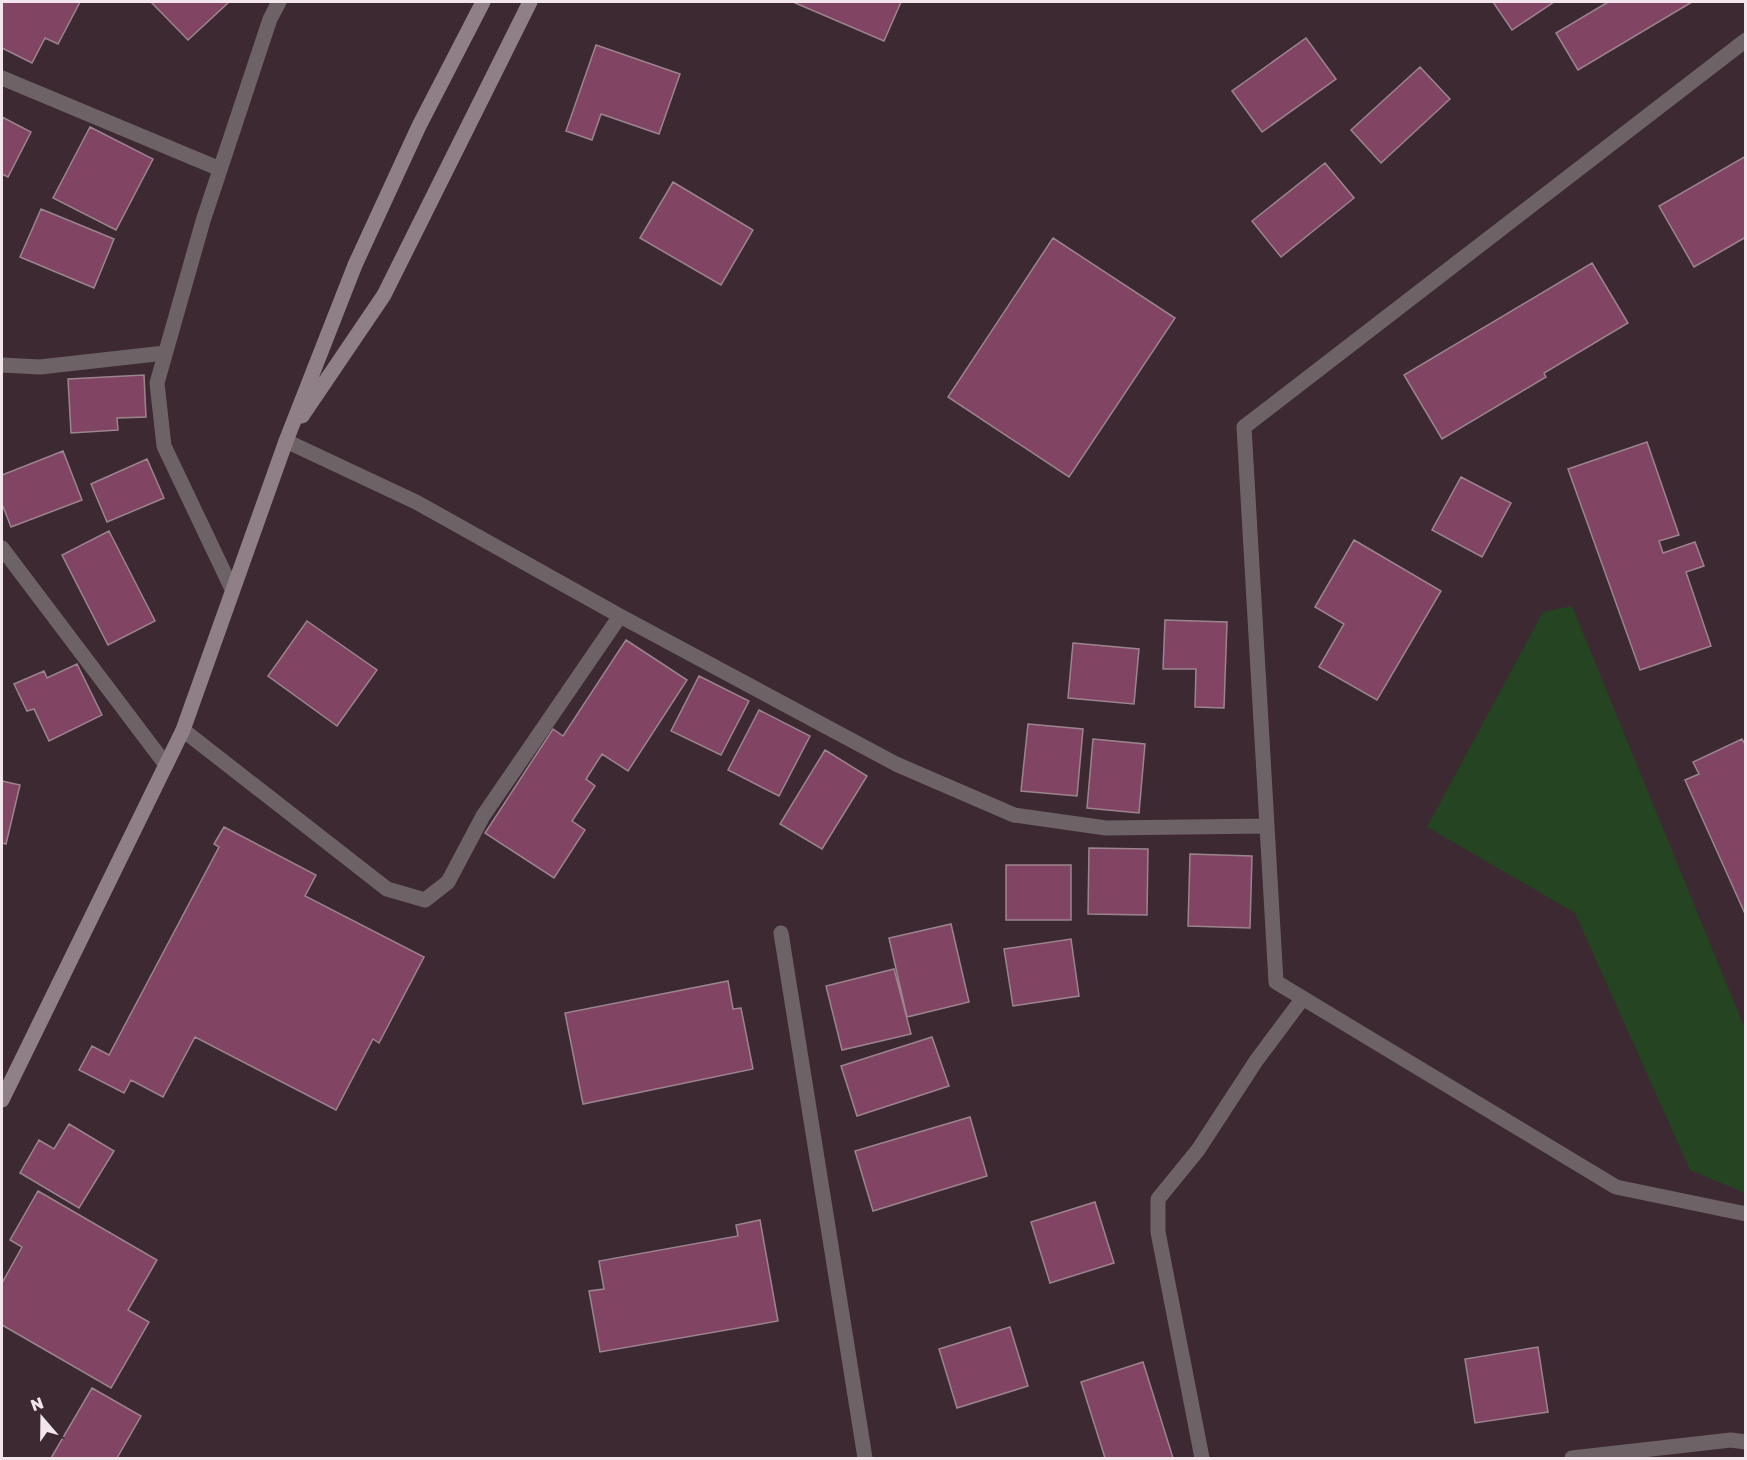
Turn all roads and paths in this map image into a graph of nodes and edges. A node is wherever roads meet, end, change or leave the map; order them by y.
1 (279, 2) edge
2 (483, 2) edge
3 (530, 2) edge
4 (1746, 40) edge
5 (2, 78) edge
6 (220, 169) junction
7 (165, 353) junction
8 (2, 365) edge
9 (285, 441) junction
10 (2, 548) edge
11 (232, 589) junction
12 (620, 616) junction
13 (183, 730) junction
14 (166, 765) junction
15 (1267, 826) junction
16 (781, 933) dead end
17 (1303, 998) junction
18 (2, 1100) edge
19 (1746, 1214) edge
20 (1746, 1442) edge
21 (865, 1458) edge
22 (1202, 1458) edge
23 (1572, 1458) edge

1 - 6 street
2 - 9 main road
3 - 9 main road
4 - 15 street
5 - 6 street
6 - 7 street
7 - 8 street
7 - 11 street
9 - 11 main road
9 - 12 street
10 - 14 street
11 - 13 main road
12 - 13 street
12 - 15 street
13 - 14 main road
14 - 18 main road
15 - 17 street
16 - 21 street
17 - 19 street
17 - 22 street
20 - 23 street

